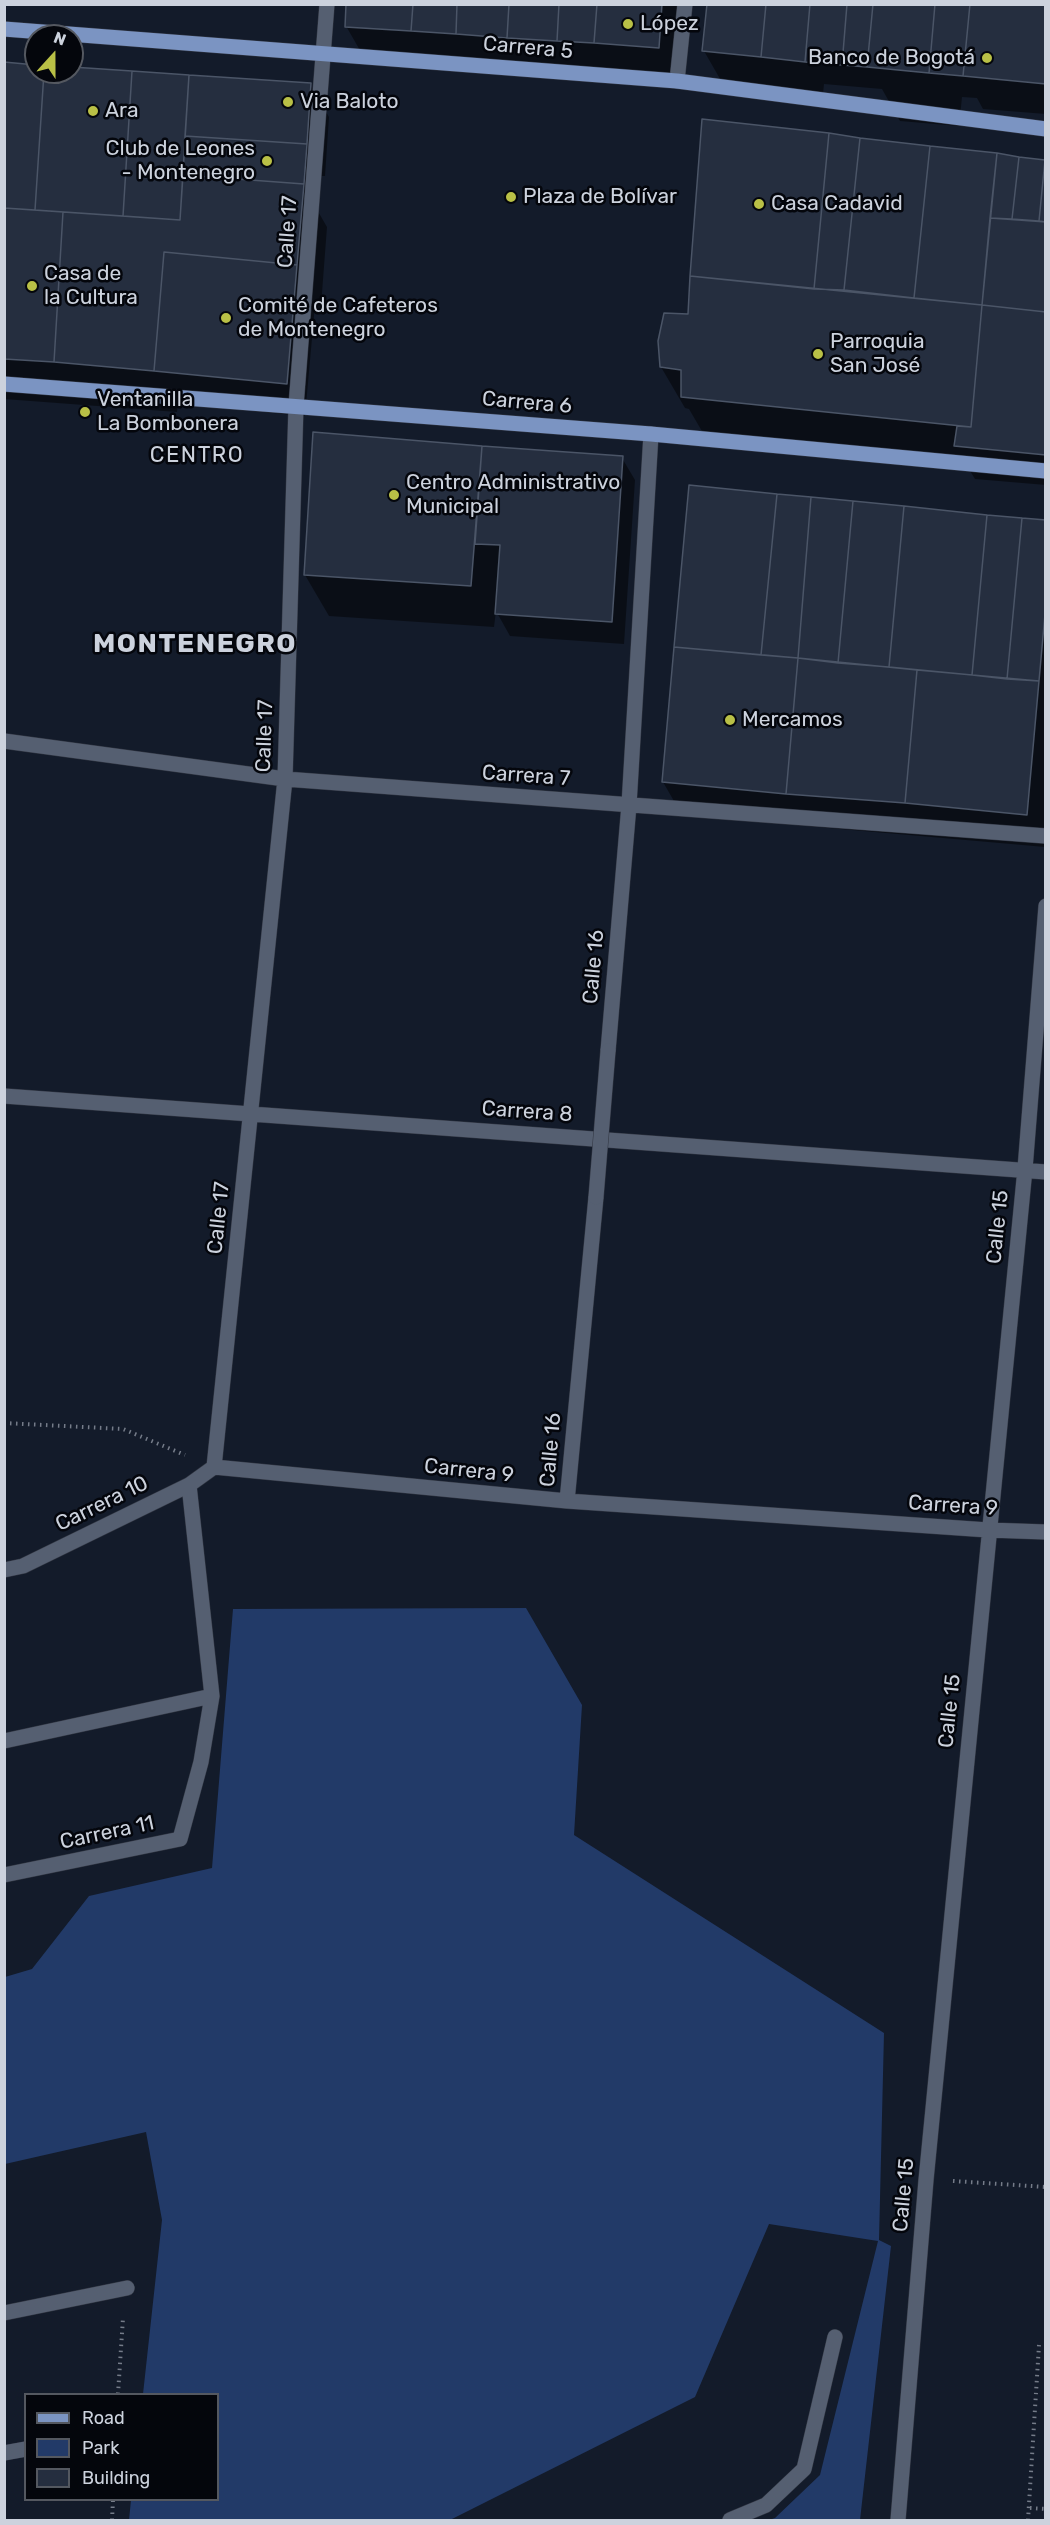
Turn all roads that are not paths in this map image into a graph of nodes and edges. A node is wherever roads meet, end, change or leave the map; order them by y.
1 (327, 4) edge
2 (685, 4) edge
3 (4, 29) edge
4 (322, 53) junction
5 (677, 81) junction
6 (1046, 129) edge
7 (4, 384) edge
8 (296, 406) junction
9 (651, 434) junction
10 (1046, 471) edge
11 (4, 741) edge
12 (285, 779) junction
13 (629, 805) junction
14 (1046, 836) edge
15 (1046, 906) edge
16 (4, 1096) edge
17 (251, 1113) junction
18 (1025, 1169) junction
19 (1046, 1172) edge
20 (214, 1467) junction
21 (189, 1485) junction
22 (567, 1501) junction
23 (988, 1530) junction
24 (1046, 1532) edge
25 (4, 1570) edge
26 (212, 1696) junction
27 (4, 1742) edge
28 (4, 1875) edge
29 (127, 2288) road end
30 (4, 2313) edge
31 (835, 2337) dead end
32 (24, 2449) edge
33 (4, 2453) edge
34 (730, 2520) edge
35 (898, 2520) edge

1 - 4 street, Calle 17
2 - 5 street
3 - 4 main road, Carrera 5
4 - 5 main road, Carrera 5
4 - 8 street, Calle 17
5 - 6 main road, Carrera 5
7 - 8 main road, Carrera 6
8 - 9 main road, Carrera 6
8 - 12 street, Calle 17
9 - 10 main road, Carrera 6
9 - 13 street, Calle 16
11 - 12 street, Carrera 7
12 - 13 street, Carrera 7
12 - 17 street, Calle 17
13 - 14 street, Carrera 7
13 - 22 street, Calle 16, bridge
15 - 18 street, Calle 15
16 - 17 street, Carrera 8
17 - 18 street, Carrera 8
17 - 20 street, Calle 17
18 - 19 street, Carrera 8
18 - 23 street, Calle 15
20 - 21 street, Carrera 10
20 - 22 street, Carrera 9
21 - 25 street, Carrera 10
21 - 26 street, Carrera 11
22 - 23 street, Carrera 9
23 - 24 street, Carrera 9
23 - 35 street, Calle 15
26 - 27 street
26 - 28 street, Carrera 11
29 - 30 street
31 - 34 street
32 - 33 street

